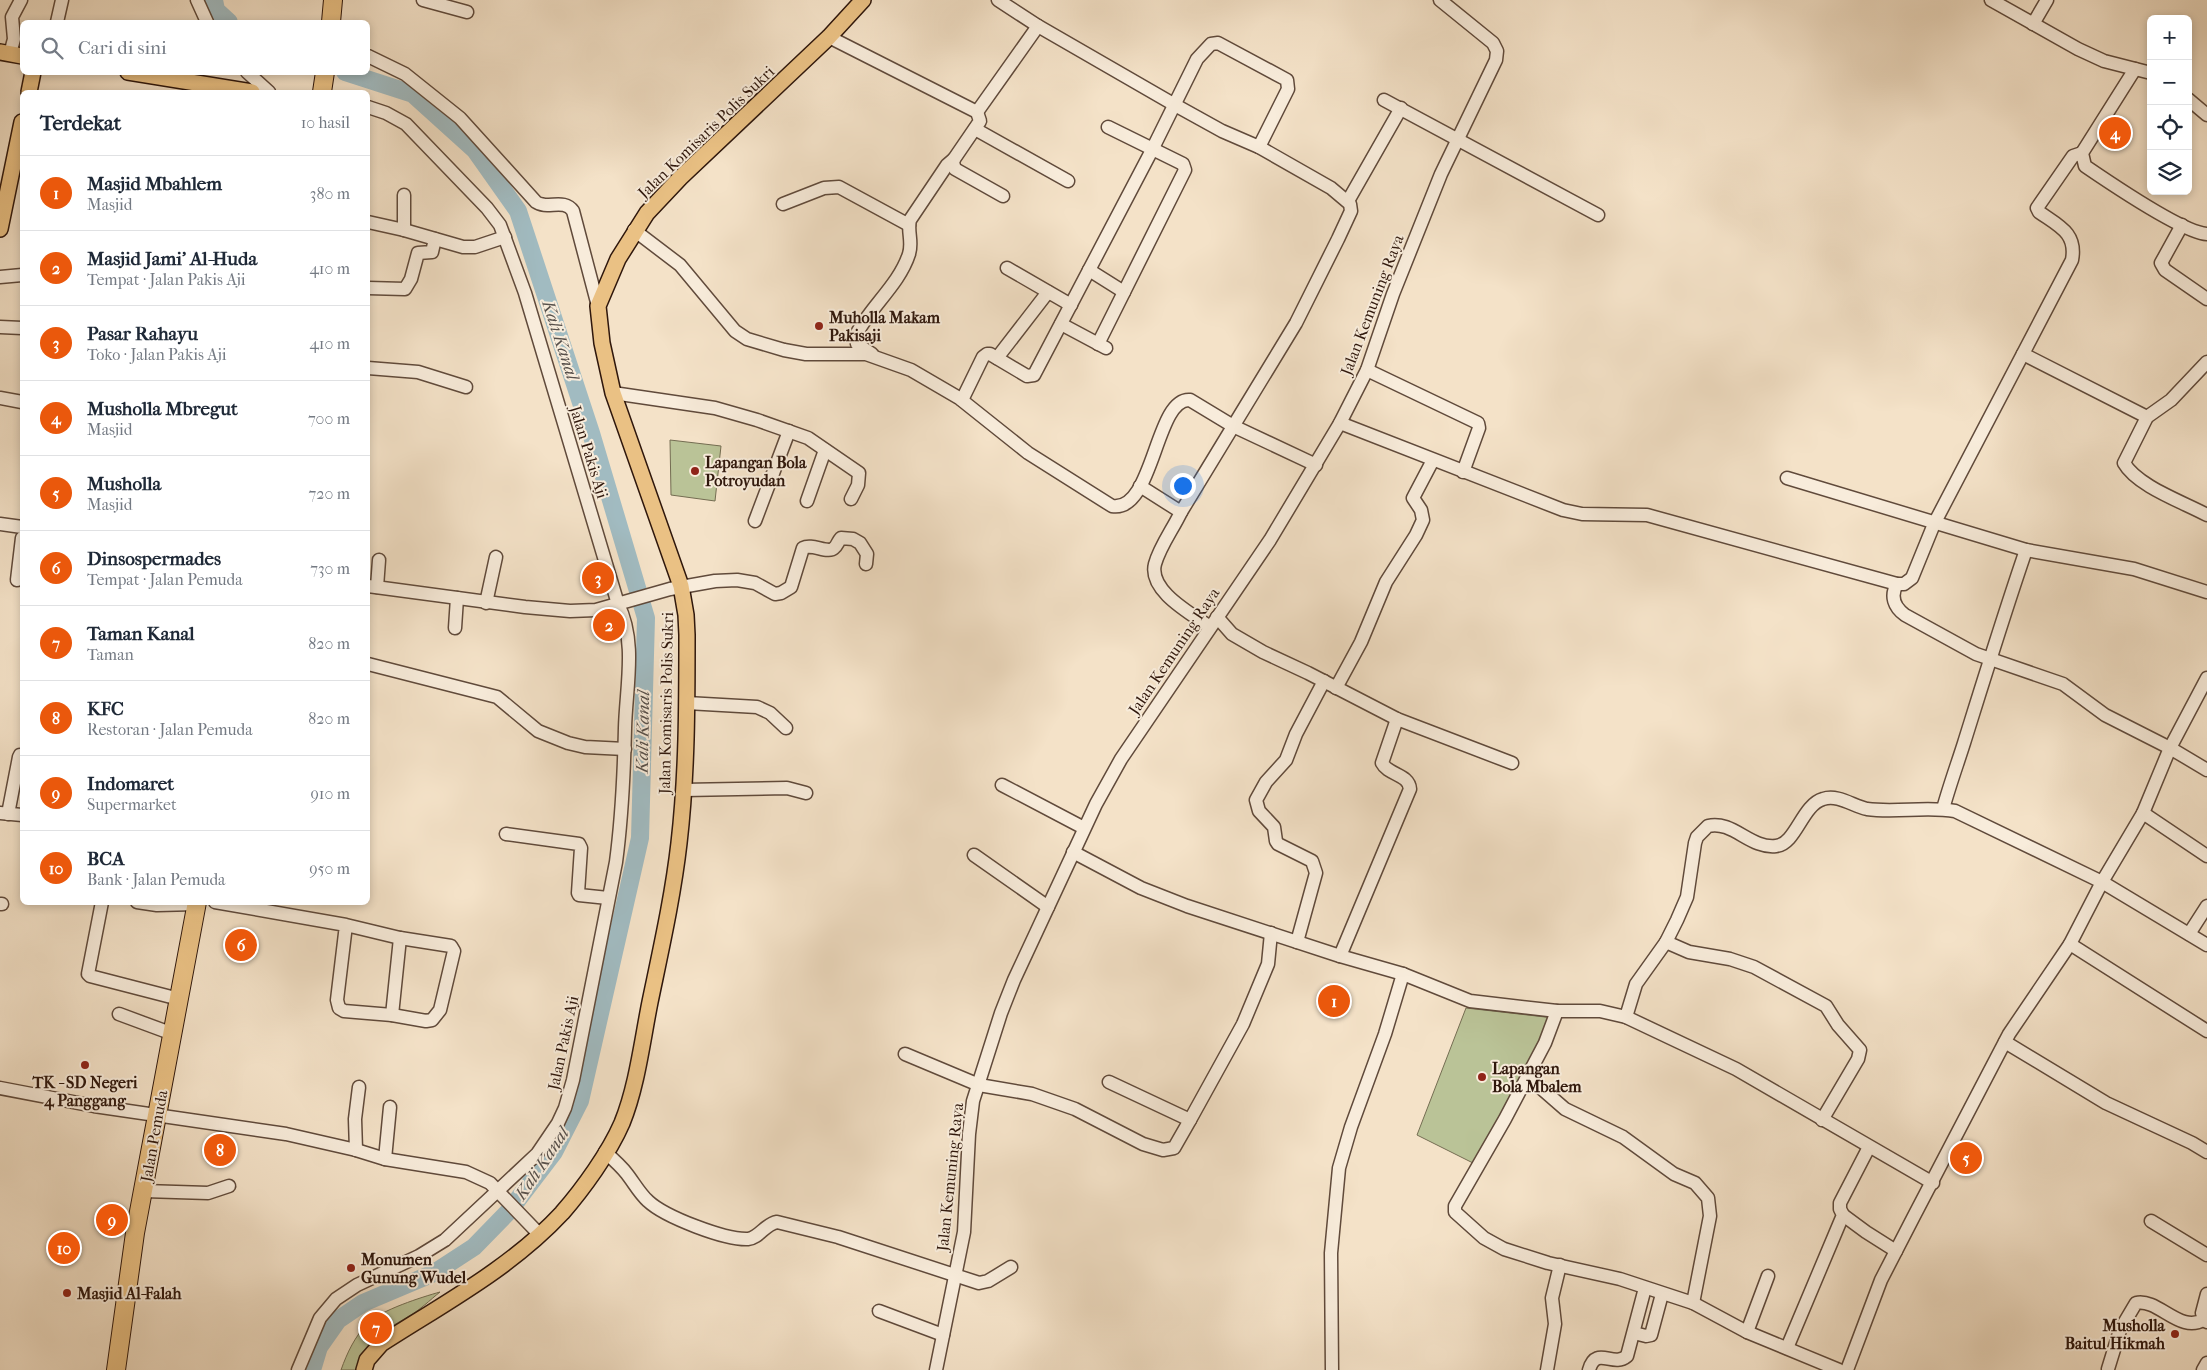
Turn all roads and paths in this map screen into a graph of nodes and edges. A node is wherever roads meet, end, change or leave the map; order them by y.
1 (21, 0) edge
2 (62, 0) edge
3 (197, 0) edge
4 (333, 0) edge
5 (423, 0) edge
6 (863, 0) edge
7 (998, 0) edge
8 (1440, 0) edge
9 (1991, 0) edge
10 (2047, 0) edge
11 (468, 12) dead end
12 (57, 20) edge
13 (206, 20) edge
14 (331, 20) edge
15 (2033, 24) junction
16 (1038, 26) junction
17 (829, 37) junction
18 (11, 54) edge
19 (370, 57) edge
20 (2135, 69) junction
21 (2147, 72) edge
22 (32, 75) edge
23 (150, 75) edge
24 (250, 75) edge
25 (29, 90) edge
26 (226, 90) edge
27 (267, 90) edge
28 (1384, 100) dead end
29 (2192, 102) edge
30 (1175, 105) junction
31 (370, 108) edge
32 (1402, 108) junction
33 (977, 112) junction
34 (2207, 115) edge
35 (1108, 127) dead end
36 (975, 129) junction
37 (20, 131) edge
38 (1457, 138) junction
39 (1259, 147) junction
40 (1152, 150) junction
41 (2082, 153) junction
42 (954, 159) junction
43 (1068, 181) dead end
44 (404, 195) dead end
45 (1003, 196) dead end
46 (1348, 201) junction
47 (783, 204) dead end
48 (2, 210) edge
49 (1598, 215) dead end
50 (370, 222) edge
51 (909, 225) junction
52 (2182, 225) junction
53 (0, 229) edge
54 (404, 230) junction
55 (634, 230) junction
56 (2207, 234) edge
57 (504, 237) junction
58 (435, 239) junction
59 (1007, 268) dead end
60 (1089, 270) junction
61 (20, 275) edge
62 (0, 277) edge
63 (370, 288) edge
64 (1048, 292) junction
65 (1124, 292) junction
66 (2207, 299) edge
67 (1071, 305) junction
68 (598, 306) junction
69 (1060, 324) junction
70 (0, 327) edge
71 (20, 328) edge
72 (2023, 354) junction
73 (876, 357) junction
74 (997, 358) junction
75 (2207, 362) edge
76 (370, 368) edge
77 (1367, 370) junction
78 (466, 387) dead end
79 (613, 393) junction
80 (0, 398) edge
81 (962, 400) junction
82 (20, 402) edge
83 (2147, 417) junction
84 (1340, 423) junction
85 (1233, 426) junction
86 (789, 431) junction
87 (824, 450) junction
88 (1434, 460) junction
89 (1316, 465) junction
90 (1463, 472) junction
91 (1787, 478) dead end
92 (1140, 486) junction
93 (851, 499) dead end
94 (807, 501) dead end
95 (1181, 512) junction
96 (2207, 515) edge
97 (755, 522) dead end
98 (0, 524) edge
99 (1934, 524) junction
100 (20, 527) edge
101 (2026, 550) junction
102 (20, 555) edge
103 (496, 556) dead end
104 (380, 560) dead end
105 (866, 564) dead end
106 (17, 580) dead end
107 (1897, 584) junction
108 (372, 586) edge
109 (675, 588) junction
110 (2207, 592) edge
111 (457, 598) junction
112 (486, 603) junction
113 (621, 603) junction
114 (1214, 622) junction
115 (455, 628) dead end
116 (1990, 659) junction
117 (370, 665) edge
118 (2207, 678) edge
119 (1324, 681) junction
120 (1336, 688) junction
121 (687, 703) junction
122 (1397, 719) junction
123 (786, 728) dead end
124 (2170, 748) junction
125 (625, 749) junction
126 (20, 754) edge
127 (1512, 763) dead end
128 (2207, 770) edge
129 (1002, 785) dead end
130 (684, 790) junction
131 (806, 793) dead end
132 (1943, 809) junction
133 (4, 813) edge
134 (2143, 813) junction
135 (20, 815) edge
136 (1084, 828) junction
137 (506, 834) dead end
138 (1073, 852) junction
139 (974, 856) dead end
140 (2207, 856) edge
141 (2102, 882) junction
142 (608, 898) junction
143 (101, 905) edge
144 (196, 905) edge
145 (232, 905) edge
146 (2207, 906) edge
147 (1048, 907) junction
148 (346, 925) junction
149 (1271, 933) junction
150 (2189, 934) junction
151 (400, 938) junction
152 (1297, 942) junction
153 (1666, 942) junction
154 (2070, 944) junction
155 (2207, 946) edge
156 (1340, 956) junction
157 (1403, 974) junction
158 (179, 1000) junction
159 (1557, 1011) junction
160 (119, 1014) dead end
161 (392, 1015) junction
162 (1626, 1017) junction
163 (2207, 1031) edge
164 (173, 1034) junction
165 (2005, 1042) junction
166 (904, 1054) dead end
167 (1528, 1076) junction
168 (1109, 1082) dead end
169 (979, 1085) junction
170 (359, 1087) dead end
171 (0, 1088) edge
172 (390, 1107) dead end
173 (158, 1115) junction
174 (1190, 1120) junction
175 (1822, 1120) junction
176 (1869, 1147) junction
177 (356, 1150) junction
178 (605, 1152) junction
179 (2207, 1152) edge
180 (385, 1159) junction
181 (1933, 1183) junction
182 (229, 1186) dead end
183 (144, 1191) junction
184 (500, 1194) junction
185 (1842, 1215) junction
186 (2151, 1221) dead end
187 (537, 1232) junction
188 (1896, 1251) junction
189 (2207, 1254) edge
190 (1560, 1265) junction
191 (1011, 1267) dead end
192 (955, 1274) junction
193 (1768, 1276) dead end
194 (1645, 1288) junction
195 (1662, 1294) junction
196 (2207, 1294) edge
197 (1693, 1303) junction
198 (879, 1311) dead end
199 (2206, 1320) edge
200 (1747, 1332) junction
201 (1634, 1333) junction
202 (943, 1335) junction
203 (1787, 1348) junction
204 (2207, 1363) edge
205 (2108, 1369) edge
206 (116, 1370) edge
207 (298, 1370) edge
208 (364, 1370) edge
209 (936, 1370) edge
210 (1332, 1370) edge
211 (1547, 1370) edge
212 (1589, 1370) edge
213 (1839, 1370) edge
214 (1847, 1370) edge
215 (2204, 1370) edge

1 - 18 street
2 - 12 street
3 - 13 street
4 - 14 highway
5 - 11 street
6 - 17 main road, Jalan Komisaris Polis Sukri
7 - 16 street
8 - 38 street, Jalan Kemuning Raya
9 - 15 street
10 - 15 street
15 - 20 street
16 - 30 street
16 - 33 street
17 - 33 street
17 - 55 main road, Jalan Komisaris Polis Sukri
19 - 68 street
20 - 21 street
20 - 41 street
22 - 25 main road
23 - 26 main road
24 - 27 street
28 - 32 street
29 - 34 street
30 - 39 street
30 - 39 street
30 - 40 street
31 - 57 street, Jalan Pakis Aji
32 - 38 street
32 - 46 street
33 - 36 street
35 - 40 street
36 - 42 street
36 - 43 street
37 - 48 main road
38 - 49 street
38 - 77 street, Jalan Kemuning Raya
39 - 46 street
40 - 60 street
40 - 65 street
41 - 52 street
41 - 72 street
42 - 45 street
42 - 51 street
44 - 54 street
46 - 85 street
47 - 51 street
48 - 53 main road
50 - 54 street
51 - 73 street
52 - 56 street
52 - 66 street
54 - 58 street
55 - 68 main road, Jalan Komisaris Polis Sukri
55 - 73 street
57 - 58 street
57 - 113 street, Jalan Pakis Aji
58 - 63 street
59 - 64 street
60 - 65 street
60 - 67 street
61 - 62 street
64 - 67 street
64 - 74 street
65 - 69 street
67 - 69 street
68 - 79 main road, Jalan Komisaris Polis Sukri
69 - 74 street
70 - 71 street
72 - 83 street
72 - 99 street
73 - 81 street
74 - 81 street
75 - 83 street
76 - 78 street
77 - 84 street, Jalan Kemuning Raya
77 - 90 street
79 - 86 street
79 - 109 main road, Jalan Komisaris Polis Sukri
80 - 82 street
81 - 92 street
83 - 96 street
84 - 88 street
84 - 89 street, Jalan Kemuning Raya
85 - 89 street
85 - 92 street
85 - 95 street
86 - 87 street
86 - 97 street
87 - 93 street
87 - 94 street
88 - 90 street
88 - 120 street
89 - 114 street, Jalan Kemuning Raya
90 - 107 street
91 - 99 street
92 - 95 street
95 - 114 street
98 - 100 street
99 - 101 street
99 - 107 street
101 - 110 street
101 - 116 street
102 - 106 street
103 - 112 street
104 - 108 street
105 - 109 street
107 - 116 street
108 - 111 street
109 - 113 street
109 - 121 main road, Jalan Komisaris Polis Sukri
111 - 112 street
111 - 115 street
112 - 113 street
113 - 125 street, Jalan Pakis Aji
114 - 119 street
114 - 136 street, Jalan Kemuning Raya
116 - 124 street
116 - 132 street
117 - 125 street
118 - 124 street
119 - 120 street
119 - 152 street
120 - 122 street
121 - 123 street
121 - 130 main road, Jalan Komisaris Polis Sukri
122 - 127 street
122 - 156 street
124 - 128 street
124 - 134 street
125 - 142 street, Jalan Pakis Aji
126 - 133 street
129 - 136 street
130 - 131 street
130 - 178 main road, Jalan Komisaris Polis Sukri
132 - 141 street
132 - 153 street
133 - 135 street
134 - 140 street
134 - 141 street
136 - 138 street, Jalan Kemuning Raya
137 - 142 street
138 - 147 street, Jalan Kemuning Raya
138 - 149 street
139 - 147 street
141 - 150 street
141 - 154 street
142 - 184 street, Jalan Pakis Aji
143 - 158 street
144 - 158 highway, Jalan Pemuda
145 - 148 street
146 - 150 street
147 - 169 street, Jalan Kemuning Raya
148 - 151 street
148 - 161 street
149 - 152 street
149 - 174 street
150 - 155 street
151 - 161 street
151 - 161 street
152 - 156 street
153 - 162 street
153 - 175 street
154 - 163 street
154 - 165 street
156 - 157 street
157 - 159 street
157 - 210 street
158 - 164 highway, Jalan Pemuda
159 - 162 street
159 - 167 street
160 - 164 street
162 - 175 street
164 - 173 highway, Jalan Pemuda
165 - 179 street
165 - 181 street
166 - 169 street
167 - 190 street
167 - 197 street
168 - 174 street
169 - 174 street
169 - 192 street, Jalan Kemuning Raya
170 - 177 street
171 - 173 street
172 - 180 street
173 - 177 street
173 - 183 highway, Jalan Pemuda
175 - 176 street
176 - 181 street
176 - 185 street
177 - 180 street
178 - 187 main road, Jalan Komisaris Polis Sukri
178 - 192 street
180 - 184 street
181 - 188 street
182 - 183 street
183 - 206 highway, Jalan Pemuda
184 - 187 street
184 - 207 street, Jalan Pakis Aji
185 - 188 street
185 - 203 street
186 - 189 street
187 - 208 main road, Jalan Komisaris Polis Sukri
188 - 214 street
190 - 194 street
190 - 211 street
191 - 192 street
192 - 202 street, Jalan Kemuning Raya
193 - 200 street
194 - 195 street
194 - 201 street
195 - 197 street
195 - 201 street
196 - 199 street
197 - 200 street
198 - 202 street
199 - 205 street
200 - 203 street
201 - 212 street
202 - 209 street, Jalan Kemuning Raya
203 - 213 street
204 - 215 street

